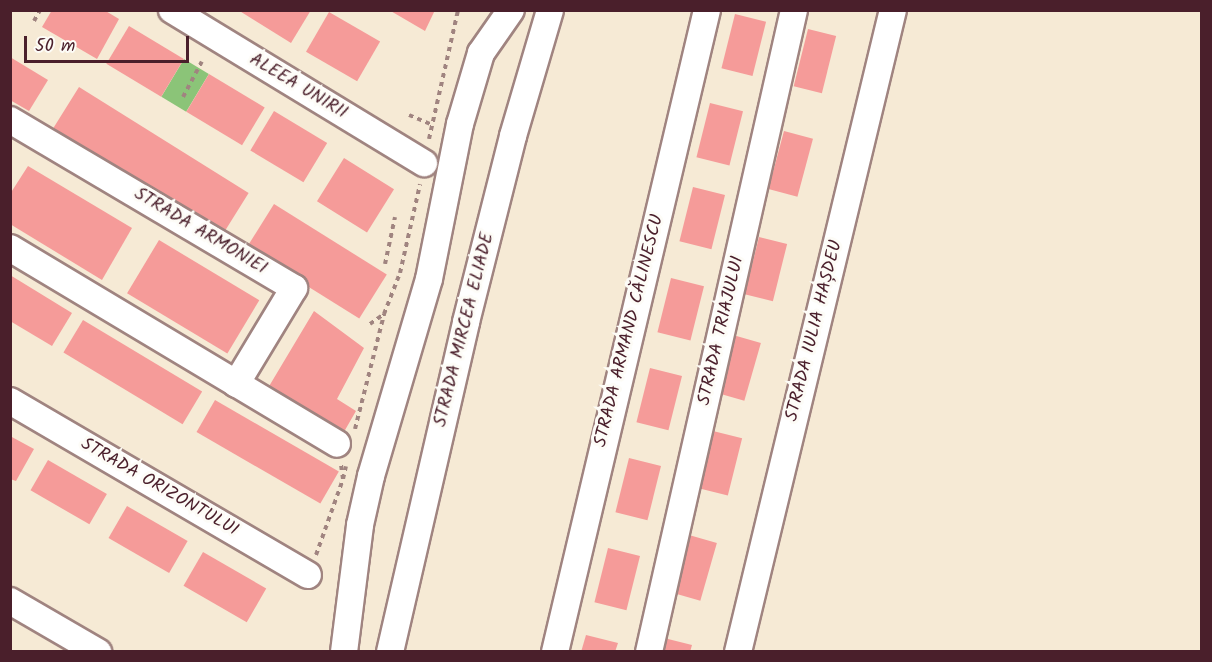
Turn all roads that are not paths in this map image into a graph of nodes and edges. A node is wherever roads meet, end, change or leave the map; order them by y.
1 (172, 10) edge
2 (511, 10) edge
3 (550, 10) edge
4 (707, 10) edge
5 (794, 10) edge
6 (893, 10) edge
7 (10, 120) edge
8 (424, 163) road end
9 (10, 248) edge
10 (236, 384) junction
11 (10, 401) edge
12 (346, 445) road end
13 (308, 575) road end
14 (10, 601) edge
15 (98, 651) edge
16 (344, 651) edge
17 (390, 651) edge
18 (555, 651) edge
19 (649, 651) edge
20 (738, 651) edge

1 - 8 street, ALEEA UNIRII
2 - 16 street
3 - 17 street, STRADA MIRCEA ELIADE
4 - 18 street, STRADA ARMAND CĂLINESCU
5 - 19 street, STRADA TRIAJULUI
6 - 20 street, STRADA IULIA HAȘDEU
7 - 10 street, STRADA ARMONIEI
9 - 10 street
10 - 12 street
11 - 13 street, STRADA ORIZONTULUI
14 - 15 street

